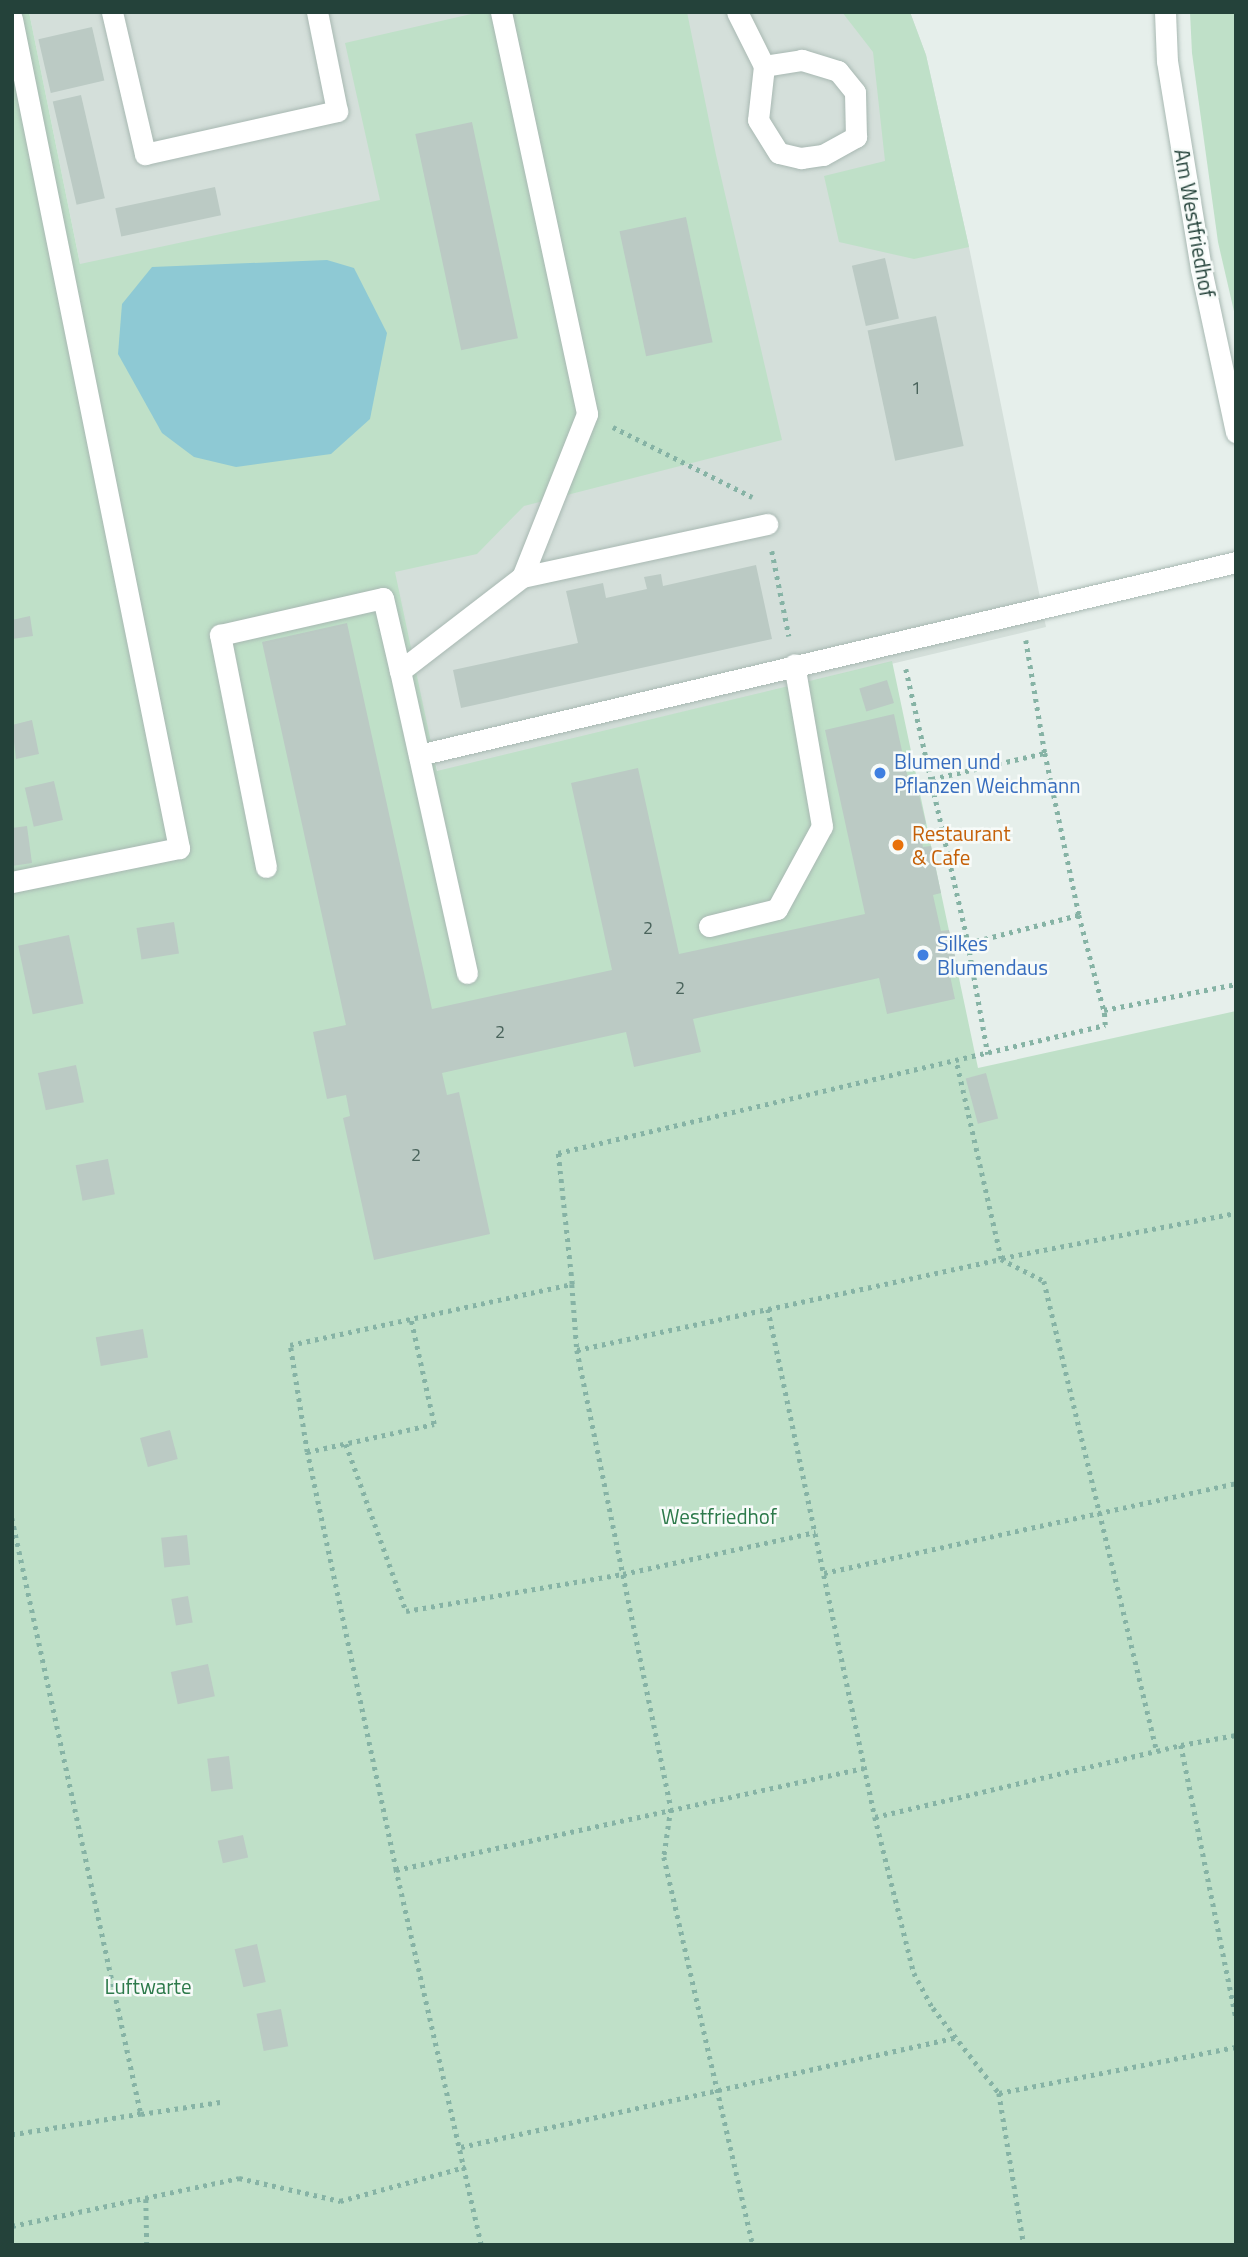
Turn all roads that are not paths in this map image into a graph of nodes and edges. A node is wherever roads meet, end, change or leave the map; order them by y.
1 (112, 12) edge
2 (317, 12) edge
3 (501, 12) edge
4 (737, 12) edge
5 (1165, 12) edge
6 (12, 19) edge
7 (764, 66) junction
8 (1236, 432) edge
9 (767, 524) dead end
10 (1236, 562) edge
11 (522, 577) junction
12 (794, 664) junction
13 (400, 671) junction
14 (419, 755) junction
15 (266, 867) dead end
16 (12, 882) edge
17 (709, 926) dead end
18 (467, 973) dead end

1 - 2 street
3 - 11 street
4 - 7 street
5 - 8 street, Am Westfriedhof
6 - 16 street
7 - 7 street
9 - 11 street
10 - 12 street
11 - 13 street
12 - 14 street
12 - 17 street
13 - 14 street
13 - 15 street
14 - 18 street

